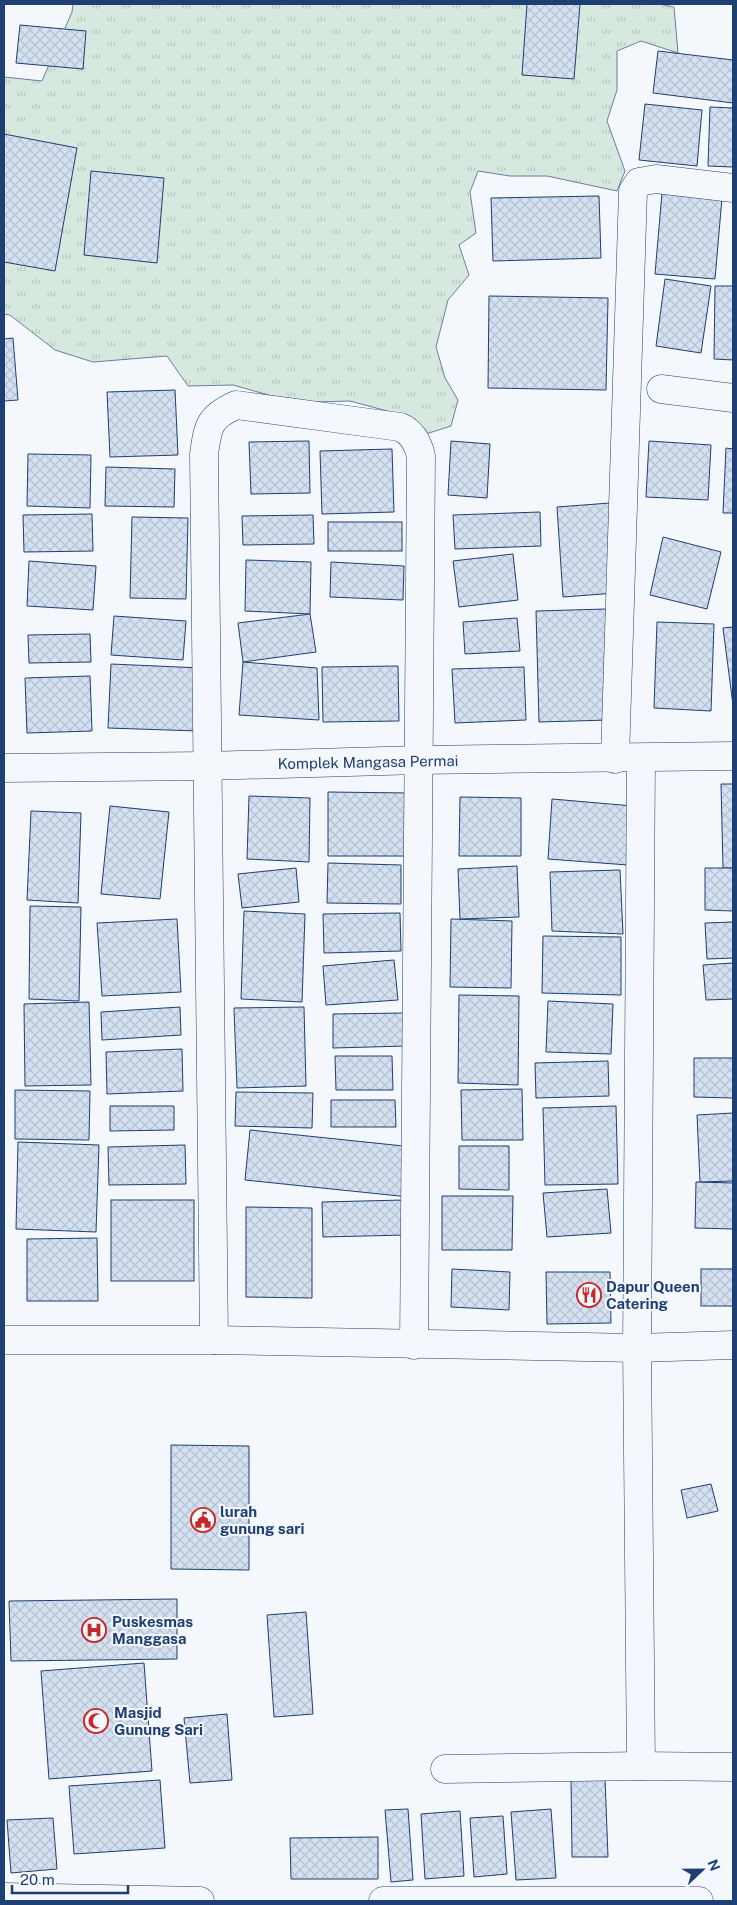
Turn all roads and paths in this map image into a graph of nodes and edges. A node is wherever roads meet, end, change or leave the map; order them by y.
1 (733, 188) edge
2 (661, 389) dead end
3 (733, 398) edge
4 (733, 756) edge
5 (628, 759) junction
6 (419, 760) junction
7 (206, 766) junction
8 (4, 768) edge
9 (4, 1340) edge
10 (214, 1340) junction
11 (414, 1345) junction
12 (733, 1346) edge
13 (637, 1348) junction
14 (641, 1766) junction
15 (733, 1767) edge
16 (445, 1769) dead end
17 (4, 1897) edge
18 (200, 1901) edge
19 (383, 1901) edge
20 (648, 1901) edge
21 (699, 1901) edge

1 - 5 street
2 - 3 street
4 - 5 street, Komplek Mangasa Permai
5 - 6 street, Komplek Mangasa Permai
5 - 13 street
6 - 7 street, Komplek Mangasa Permai
6 - 7 street
6 - 11 street
7 - 8 street, Komplek Mangasa Permai
7 - 10 street
9 - 10 street
10 - 11 street
11 - 13 street
12 - 13 street
13 - 14 street
14 - 15 street
14 - 16 street
17 - 18 street
19 - 20 street
20 - 21 street

